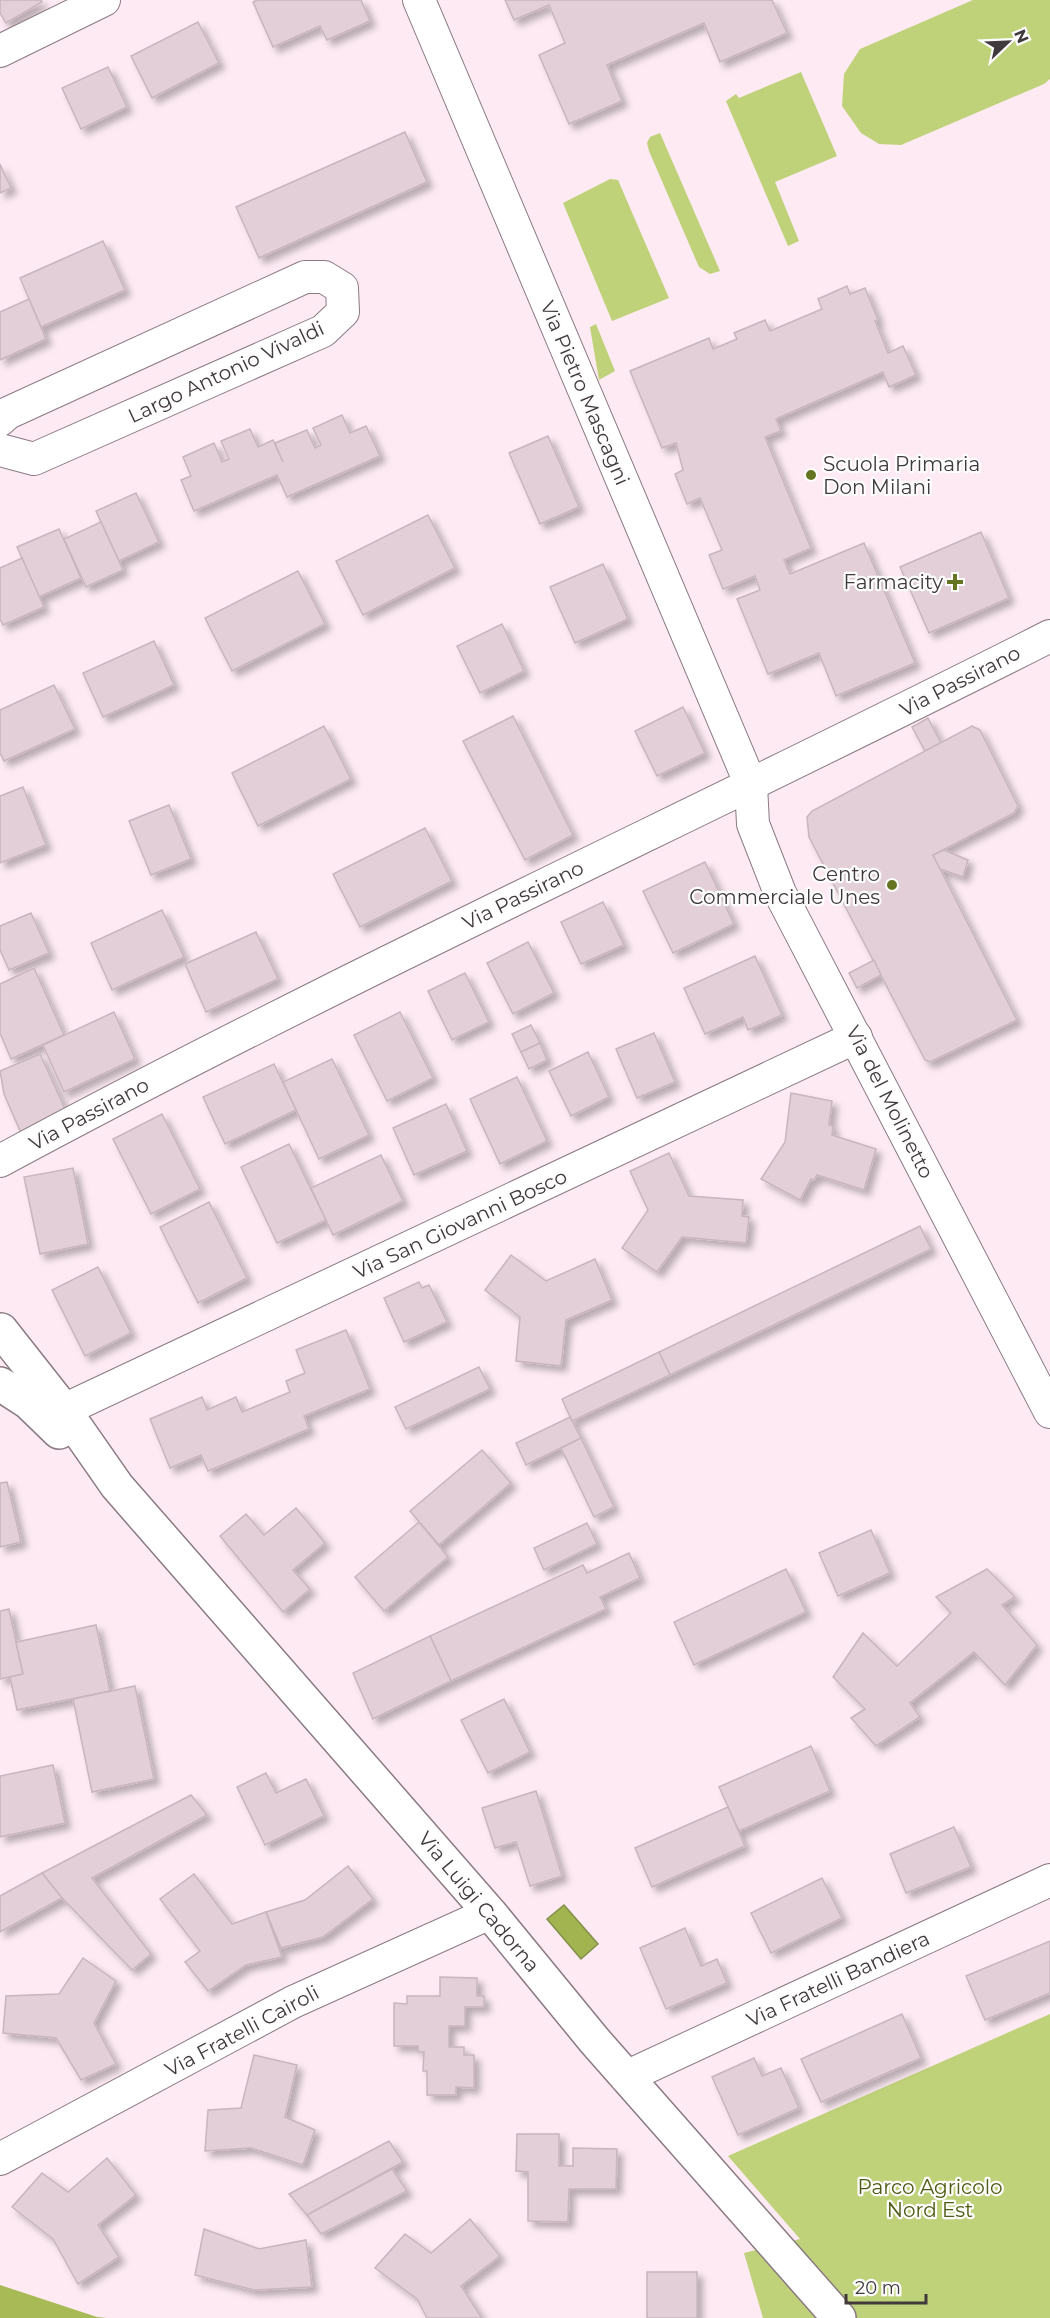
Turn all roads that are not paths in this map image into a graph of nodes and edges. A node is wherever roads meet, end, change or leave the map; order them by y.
1 (104, 0) edge
2 (419, 0) edge
3 (60, 10) edge
4 (0, 51) edge
5 (0, 420) edge
6 (0, 450) edge
7 (1050, 636) edge
8 (751, 785) junction
9 (856, 1037) junction
10 (0, 1161) edge
11 (0, 1325) edge
12 (0, 1384) edge
13 (64, 1410) junction
14 (1050, 1412) edge
15 (117, 1486) junction
16 (1050, 1880) edge
17 (490, 1913) junction
18 (626, 2077) junction
19 (0, 2159) edge
20 (839, 2318) edge

1 - 3 street
2 - 8 street, Via Pietro Mascagni
3 - 4 street
5 - 6 street, Largo Antonio Vivaldi
7 - 8 street, Via Passirano
8 - 9 street, Via del Molinetto
8 - 10 street, Via Passirano
9 - 13 street, Via San Giovanni Bosco
9 - 14 street, Via del Molinetto
11 - 13 street, Via Luigi Cadorna
12 - 15 street, Via Luigi Cadorna
13 - 15 street, Via Luigi Cadorna
15 - 17 street, Via Luigi Cadorna
16 - 18 street, Via Fratelli Bandiera
17 - 18 street, Via Luigi Cadorna
17 - 19 street, Via Fratelli Cairoli
18 - 20 street, Via Luigi Cadorna

